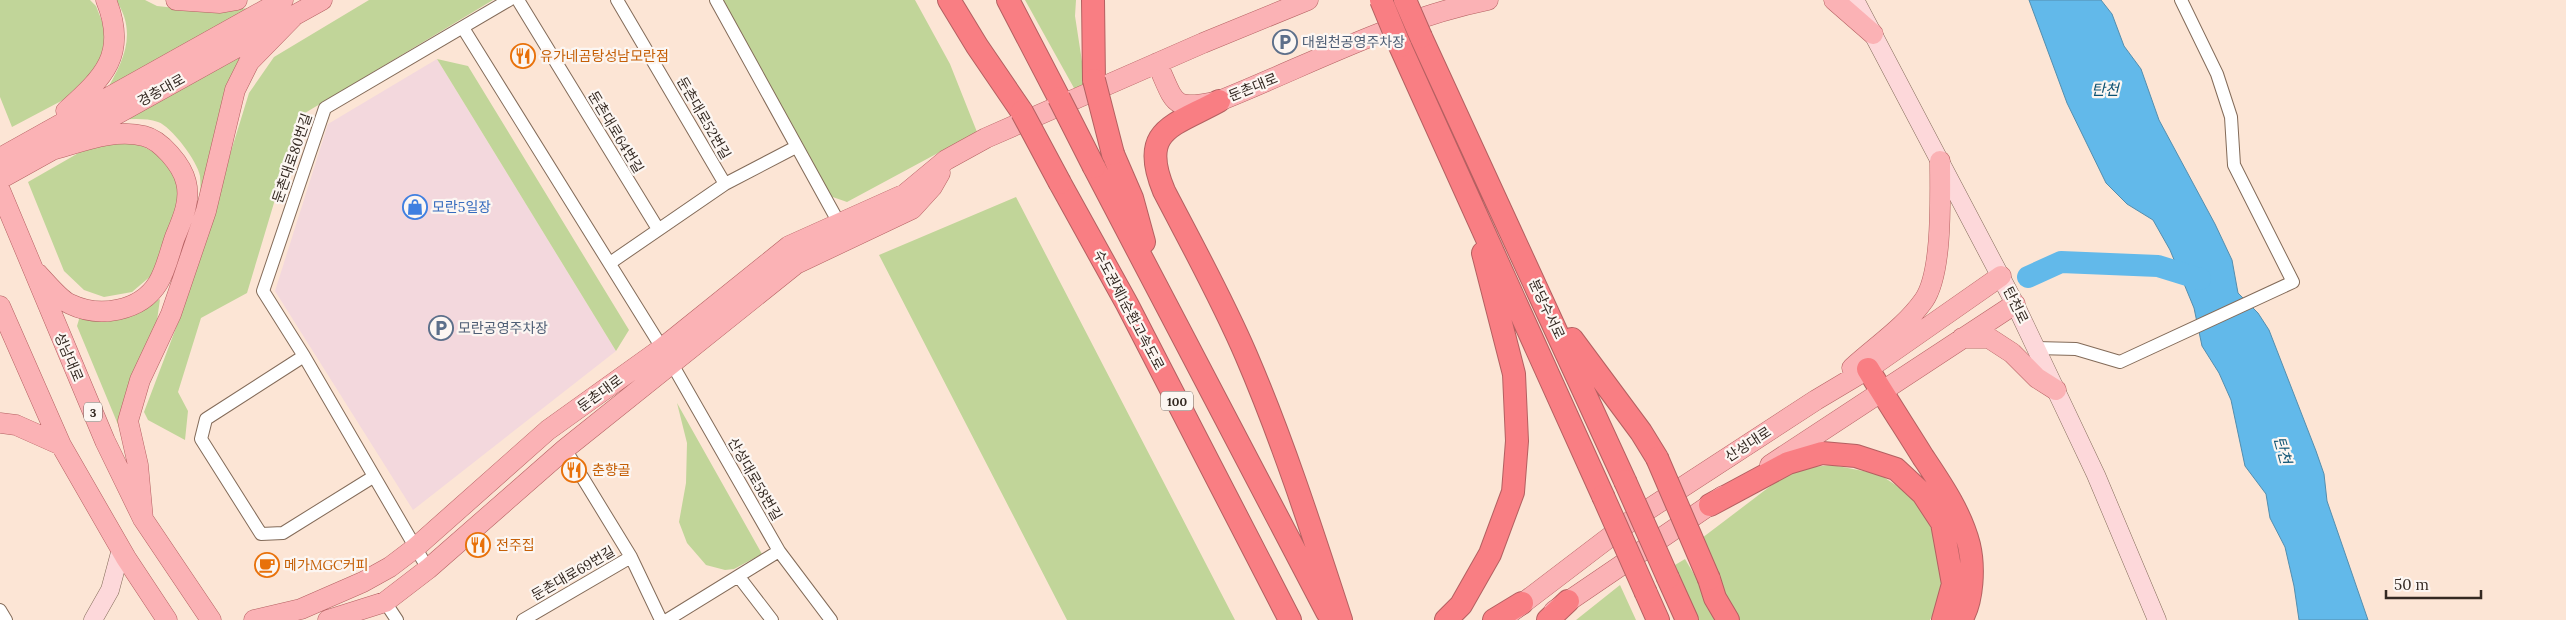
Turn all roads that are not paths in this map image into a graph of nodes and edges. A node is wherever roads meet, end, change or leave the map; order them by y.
1 (106, 0) edge
2 (176, 0) edge
3 (237, 0) edge
4 (283, 0) edge
5 (322, 0) edge
6 (509, 0) edge
7 (518, 0) edge
8 (617, 0) edge
9 (716, 0) edge
10 (950, 0) edge
11 (967, 0) edge
12 (1008, 0) edge
13 (1092, 0) edge
14 (1308, 0) edge
15 (1380, 0) edge
16 (1405, 0) edge
17 (1488, 0) edge
18 (1834, 0) edge
19 (1856, 0) edge
20 (2182, 0) edge
21 (293, 17) junction
22 (463, 28) junction
23 (1873, 34) junction
24 (1157, 63) junction
25 (1219, 101) junction
26 (1022, 112) junction
27 (43, 144) junction
28 (796, 147) junction
29 (0, 158) edge
30 (946, 160) junction
31 (1940, 161) junction
32 (0, 179) edge
33 (725, 184) junction
34 (0, 190) edge
35 (1470, 199) junction
36 (840, 223) junction
37 (658, 229) junction
38 (610, 263) junction
39 (31, 268) junction
40 (2001, 276) junction
41 (1158, 289) junction
42 (1542, 296) junction
43 (2015, 304) junction
44 (0, 306) edge
45 (1962, 338) junction
46 (2036, 348) junction
47 (304, 356) junction
48 (667, 356) junction
49 (1868, 370) junction
50 (2056, 390) junction
51 (1881, 391) junction
52 (1816, 400) junction
53 (0, 423) edge
54 (61, 445) junction
55 (565, 449) junction
56 (373, 477) junction
57 (1710, 505) junction
58 (144, 519) junction
59 (415, 548) junction
60 (121, 549) junction
61 (779, 552) junction
62 (631, 557) junction
63 (428, 569) junction
64 (738, 577) junction
65 (386, 602) junction
66 (1568, 602) junction
67 (1522, 603) junction
68 (0, 610) edge
69 (527, 618) edge
70 (6, 620) edge
71 (94, 620) edge
72 (167, 620) edge
73 (211, 620) edge
74 (254, 620) edge
75 (328, 620) edge
76 (397, 620) edge
77 (661, 620) edge
78 (667, 620) edge
79 (772, 620) edge
80 (831, 620) edge
81 (1290, 620) edge
82 (1331, 620) edge
83 (1341, 620) edge
84 (1446, 620) edge
85 (1494, 620) edge
86 (1500, 620) edge
87 (1540, 620) edge
88 (1548, 620) edge
89 (1658, 620) edge
90 (1687, 620) edge
91 (1728, 620) edge
92 (1943, 620) edge
93 (1961, 620) edge
94 (2157, 620) edge

1 - 27 main road
2 - 3 main road
4 - 27 main road, 경충대로
5 - 21 main road, 경충대로
6 - 22 street, 둔촌대로80번길
7 - 37 street, 둔촌대로64번길
8 - 33 street, 둔촌대로52번길
9 - 28 street
10 - 26 highway
11 - 26 highway, 수도권제1순환고속도로 / 100
12 - 41 highway, 100, bridge
13 - 41 highway, bridge
14 - 24 main road
15 - 35 highway, 분당수서로, bridge
16 - 42 highway, 분당수서로, bridge
17 - 25 main road, 둔촌대로
18 - 23 main road
19 - 23 main road, 탄천로
20 - 46 street
21 - 27 main road, 경충대로
21 - 58 main road
22 - 38 street
22 - 47 street, 둔촌대로80번길
23 - 31 main road, 탄천로
24 - 25 main road, 둔촌대로
24 - 30 main road, 둔촌대로
25 - 83 highway
26 - 81 highway, 수도권제1순환고속도로 / 100, bridge
27 - 29 main road, 경충대로
27 - 32 main road, 경충대로
27 - 39 main road
28 - 33 street
28 - 36 street
30 - 36 main road, 둔촌대로
30 - 48 main road, 둔촌대로
31 - 40 main road, 탄천로
31 - 52 main road
33 - 37 street
34 - 39 main road, 성남대로 / 3
35 - 84 highway
35 - 89 highway, 분당수서로, bridge
36 - 48 main road, 둔촌대로
37 - 38 street
38 - 48 street
39 - 58 main road, 성남대로 / 3
40 - 43 main road, 탄천로
40 - 49 main road, 산성대로
41 - 82 highway, 100
42 - 90 highway, 분당수서로, bridge
42 - 91 highway, bridge
43 - 45 main road
43 - 46 main road, 탄천로
44 - 54 main road
45 - 50 main road
45 - 51 main road
46 - 50 main road, 탄천로
47 - 56 street, 둔촌대로80번길
47 - 56 street
48 - 55 main road, 둔촌대로
48 - 59 main road, 둔촌대로
48 - 61 street, 산성대로58번길
49 - 51 highway
49 - 52 main road, 산성대로
50 - 94 main road, 탄천로
51 - 57 main road
51 - 93 highway
52 - 67 main road, 산성대로
53 - 54 main road
54 - 60 main road
55 - 62 street, 둔촌대로69번길
55 - 63 main road, 둔촌대로
56 - 59 street, 둔촌대로80번길
57 - 66 main road
57 - 92 highway
58 - 73 main road, 성남대로 / 3
59 - 63 street, 둔촌대로80번길
59 - 74 main road, 둔촌대로
60 - 71 main road
60 - 72 main road
61 - 64 street
61 - 80 street, 산성대로58번길
62 - 69 street, 둔촌대로69번길
62 - 77 street, 둔촌대로69번길
63 - 65 main road, 둔촌대로
64 - 78 street
64 - 79 street
65 - 75 main road, 둔촌대로
65 - 76 street
66 - 87 main road
66 - 88 highway
67 - 85 highway
67 - 86 main road, 산성대로
68 - 70 street

